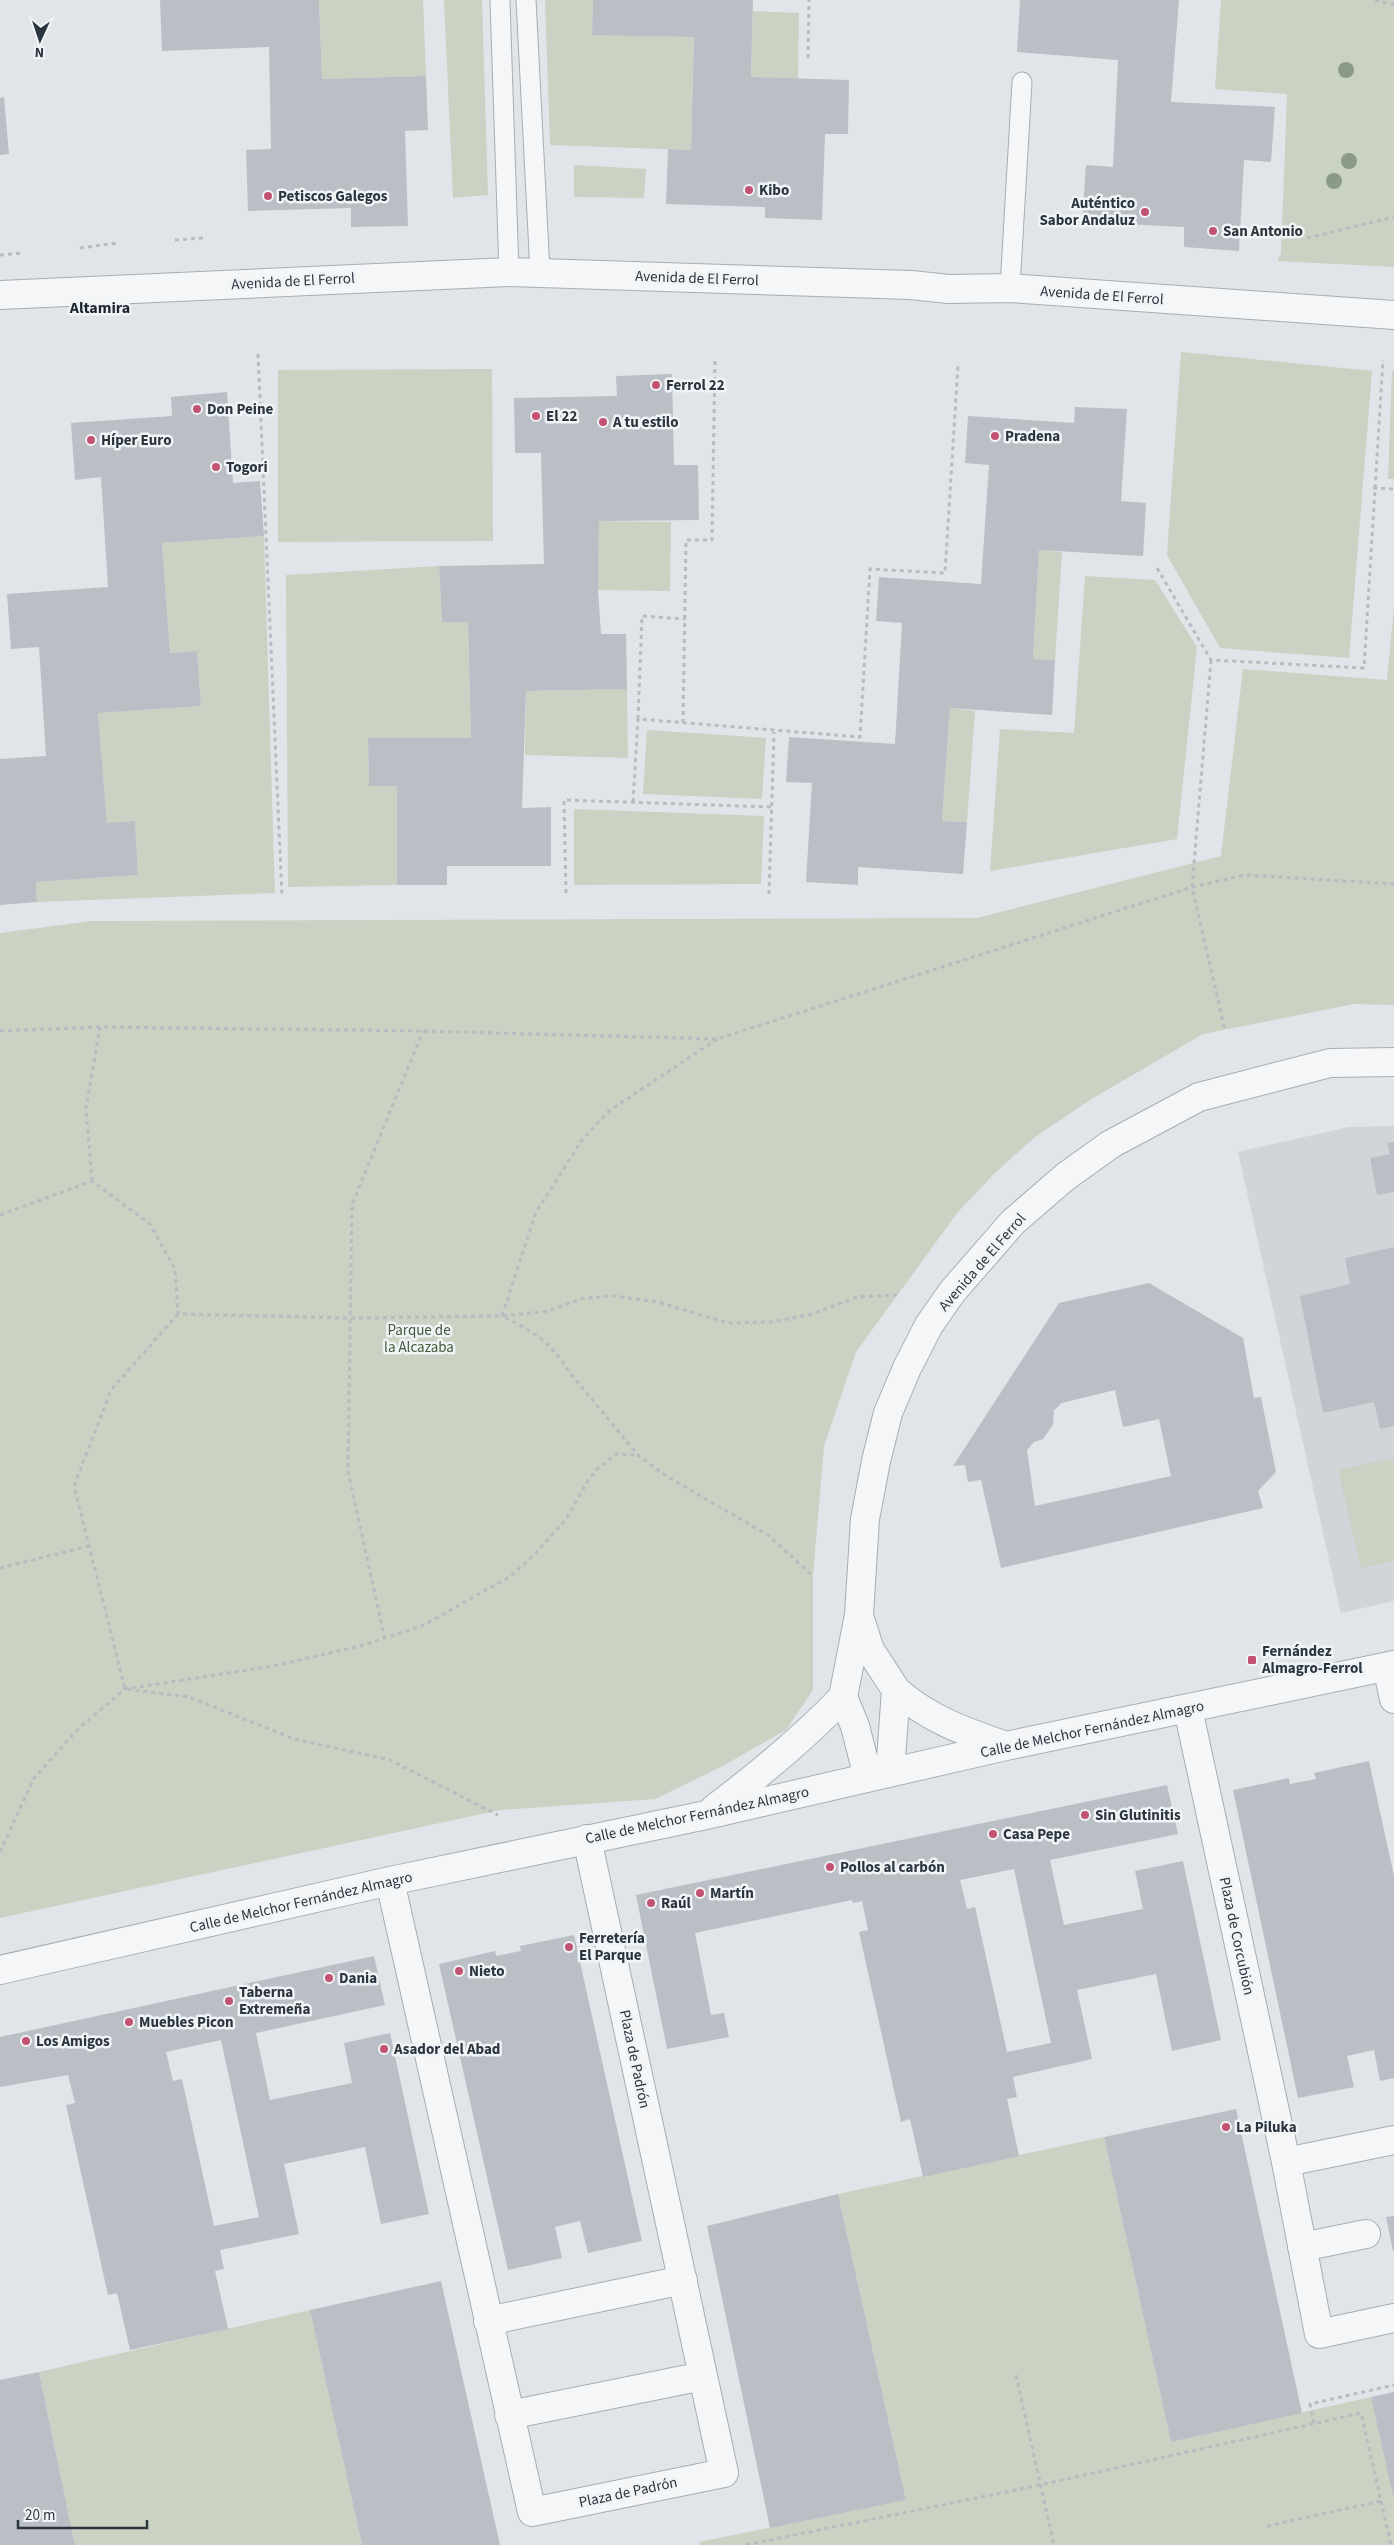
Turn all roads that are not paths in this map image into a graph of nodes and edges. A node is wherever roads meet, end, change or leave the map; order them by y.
1 (526, 0) edge
2 (500, 1) dead end
3 (1022, 82) dead end
4 (509, 272) junction
5 (540, 272) junction
6 (1010, 288) junction
7 (0, 295) edge
8 (1394, 315) edge
9 (1394, 1062) edge
10 (859, 1615) junction
11 (1390, 1666) edge
12 (896, 1690) junction
13 (844, 1697) junction
14 (1394, 1698) edge
15 (1188, 1709) junction
16 (1006, 1746) junction
17 (879, 1775) junction
18 (706, 1815) junction
19 (587, 1838) junction
20 (390, 1881) junction
21 (0, 1970) edge
22 (1394, 2140) edge
23 (1286, 2162) junction
24 (1366, 2234) dead end
25 (1302, 2247) junction
26 (682, 2280) junction
27 (1394, 2318) edge
28 (488, 2321) junction
29 (703, 2376) junction
30 (510, 2415) junction

1 - 5 lane
2 - 4 lane
3 - 6 lane
4 - 5 street, Avenida de El Ferrol
4 - 7 street, Avenida de El Ferrol
5 - 6 street, Avenida de El Ferrol
6 - 8 street, Avenida de El Ferrol
9 - 10 street, Avenida de El Ferrol
10 - 12 street, Avenida de El Ferrol
10 - 13 street, Avenida de El Ferrol
11 - 14 street
11 - 15 street, Calle de Melchor Fernández Almagro
12 - 16 street, Avenida de El Ferrol
12 - 17 street
13 - 17 street
13 - 18 street
15 - 16 street, Calle de Melchor Fernández Almagro
15 - 23 street, Plaza de Corcubión
16 - 17 street, Calle de Melchor Fernández Almagro
17 - 18 street, Calle de Melchor Fernández Almagro
18 - 19 street, Calle de Melchor Fernández Almagro
19 - 20 street, Calle de Melchor Fernández Almagro
19 - 26 street, Plaza de Padrón
20 - 21 street, Calle de Melchor Fernández Almagro
20 - 28 street, Plaza de Padrón
22 - 23 street
23 - 25 street, Plaza de Corcubión
24 - 25 street
25 - 27 street, Plaza de Corcubión
26 - 28 street
26 - 29 street, Plaza de Padrón
28 - 30 street, Plaza de Padrón
29 - 30 street
29 - 30 street, Plaza de Padrón

